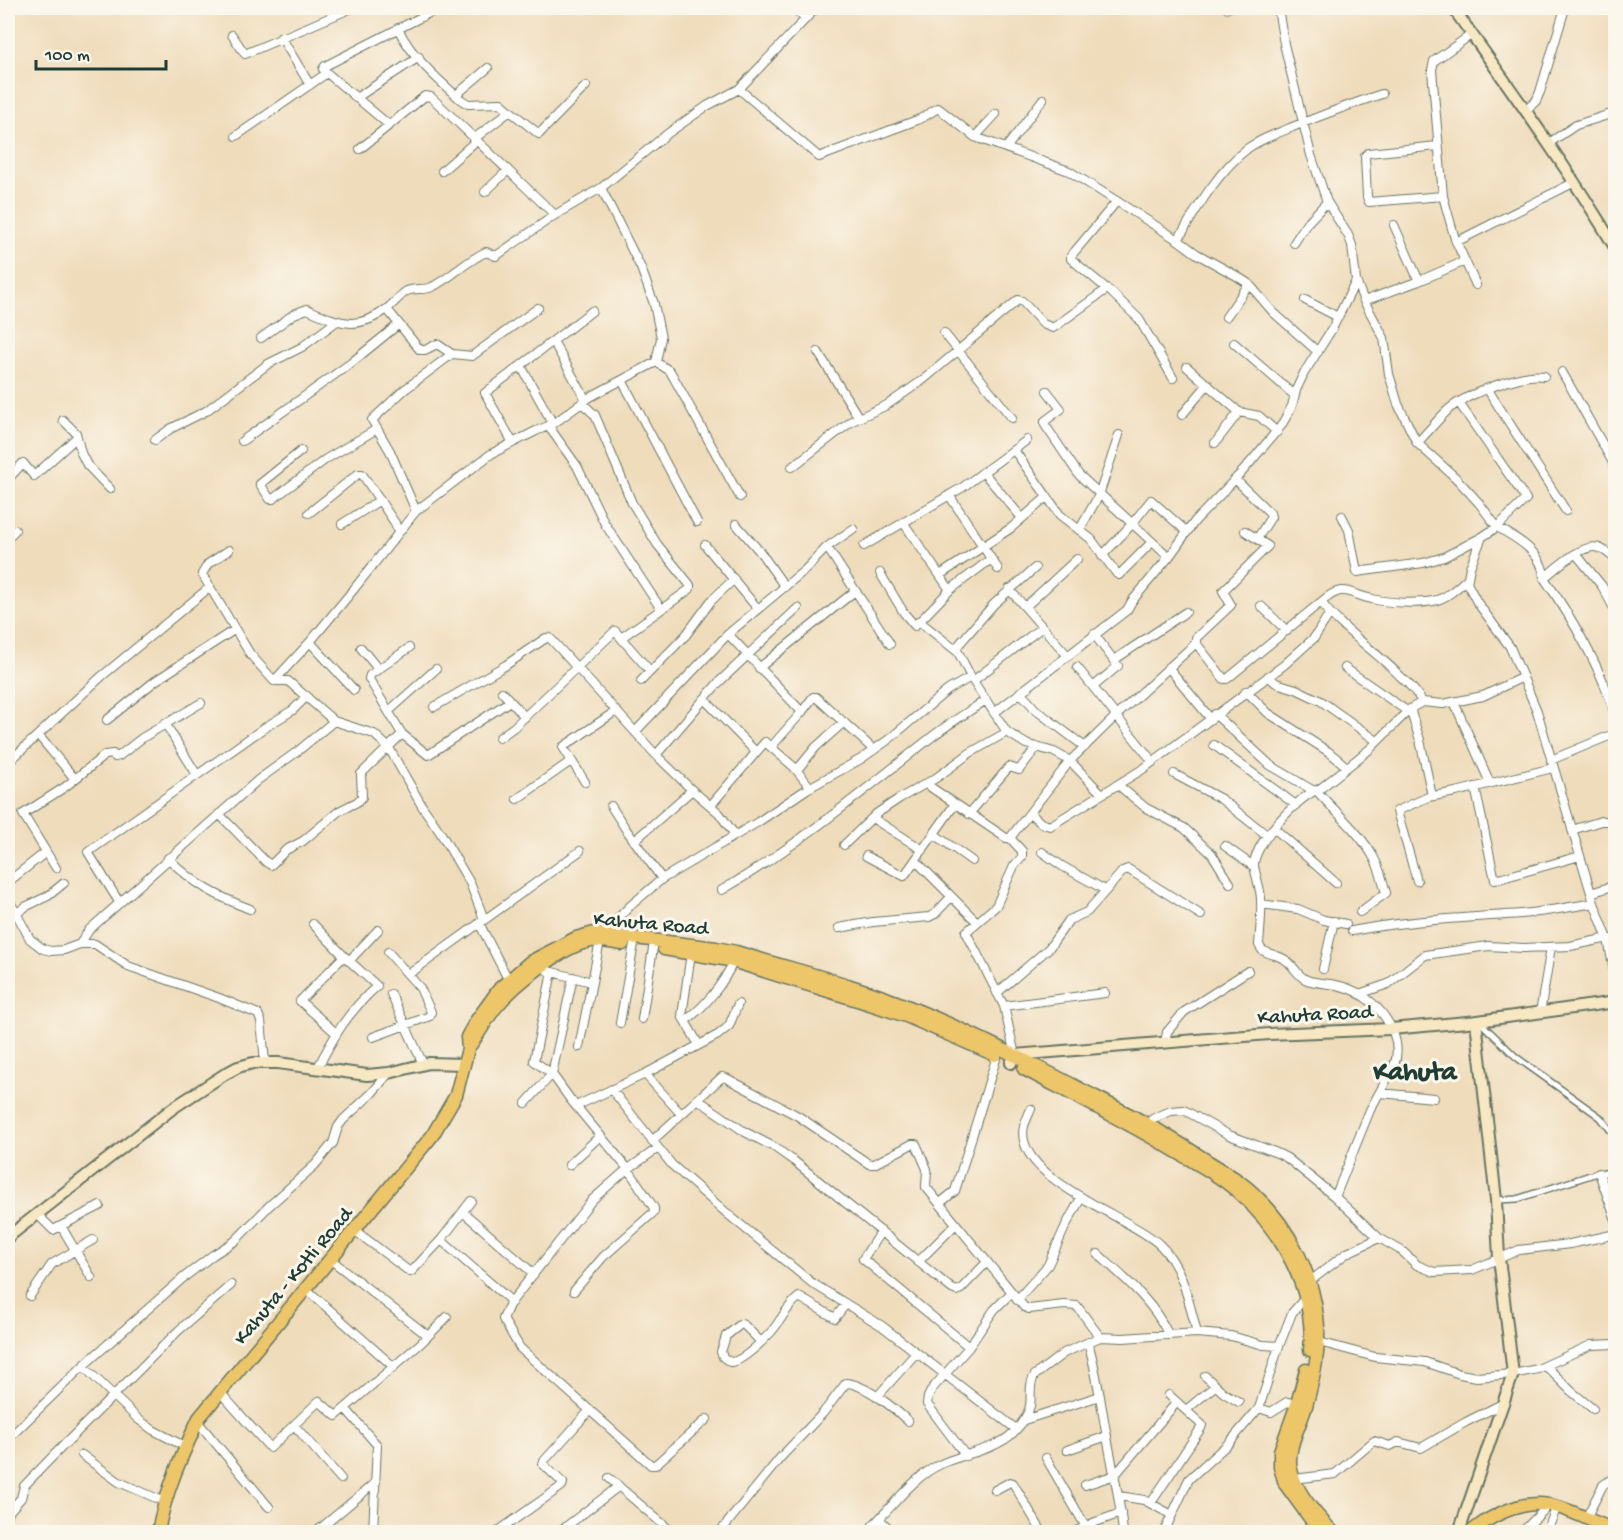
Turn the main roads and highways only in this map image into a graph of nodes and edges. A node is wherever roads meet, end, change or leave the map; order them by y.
1 (1453, 8) edge
2 (1616, 249) edge
3 (602, 937) junction
4 (635, 942) junction
5 (735, 957) junction
6 (1616, 1002) edge
7 (1477, 1021) junction
8 (468, 1049) junction
9 (1013, 1059) junction
10 (463, 1064) junction
11 (8, 1237) edge
12 (1612, 1531) edge
13 (158, 1533) edge
14 (1320, 1533) edge
15 (1333, 1533) edge
16 (1459, 1533) edge
17 (1471, 1533) edge

1 - 2 main road
3 - 4 main road, Kahuta Road
3 - 8 main road, Kahuta Road
3 - 8 main road, Kahuta Road
4 - 5 main road, Kahuta Road
4 - 5 main road, Kahuta Road
5 - 9 main road, Kahuta Road
5 - 9 main road, Kahuta Road
6 - 7 main road, Kahuta Road
7 - 9 main road, Kahuta Road
7 - 16 main road
8 - 10 main road, Kahuta - Kotli Road
9 - 14 main road
9 - 15 main road
10 - 11 main road
10 - 13 main road, Kahuta - Kotli Road
12 - 17 main road

